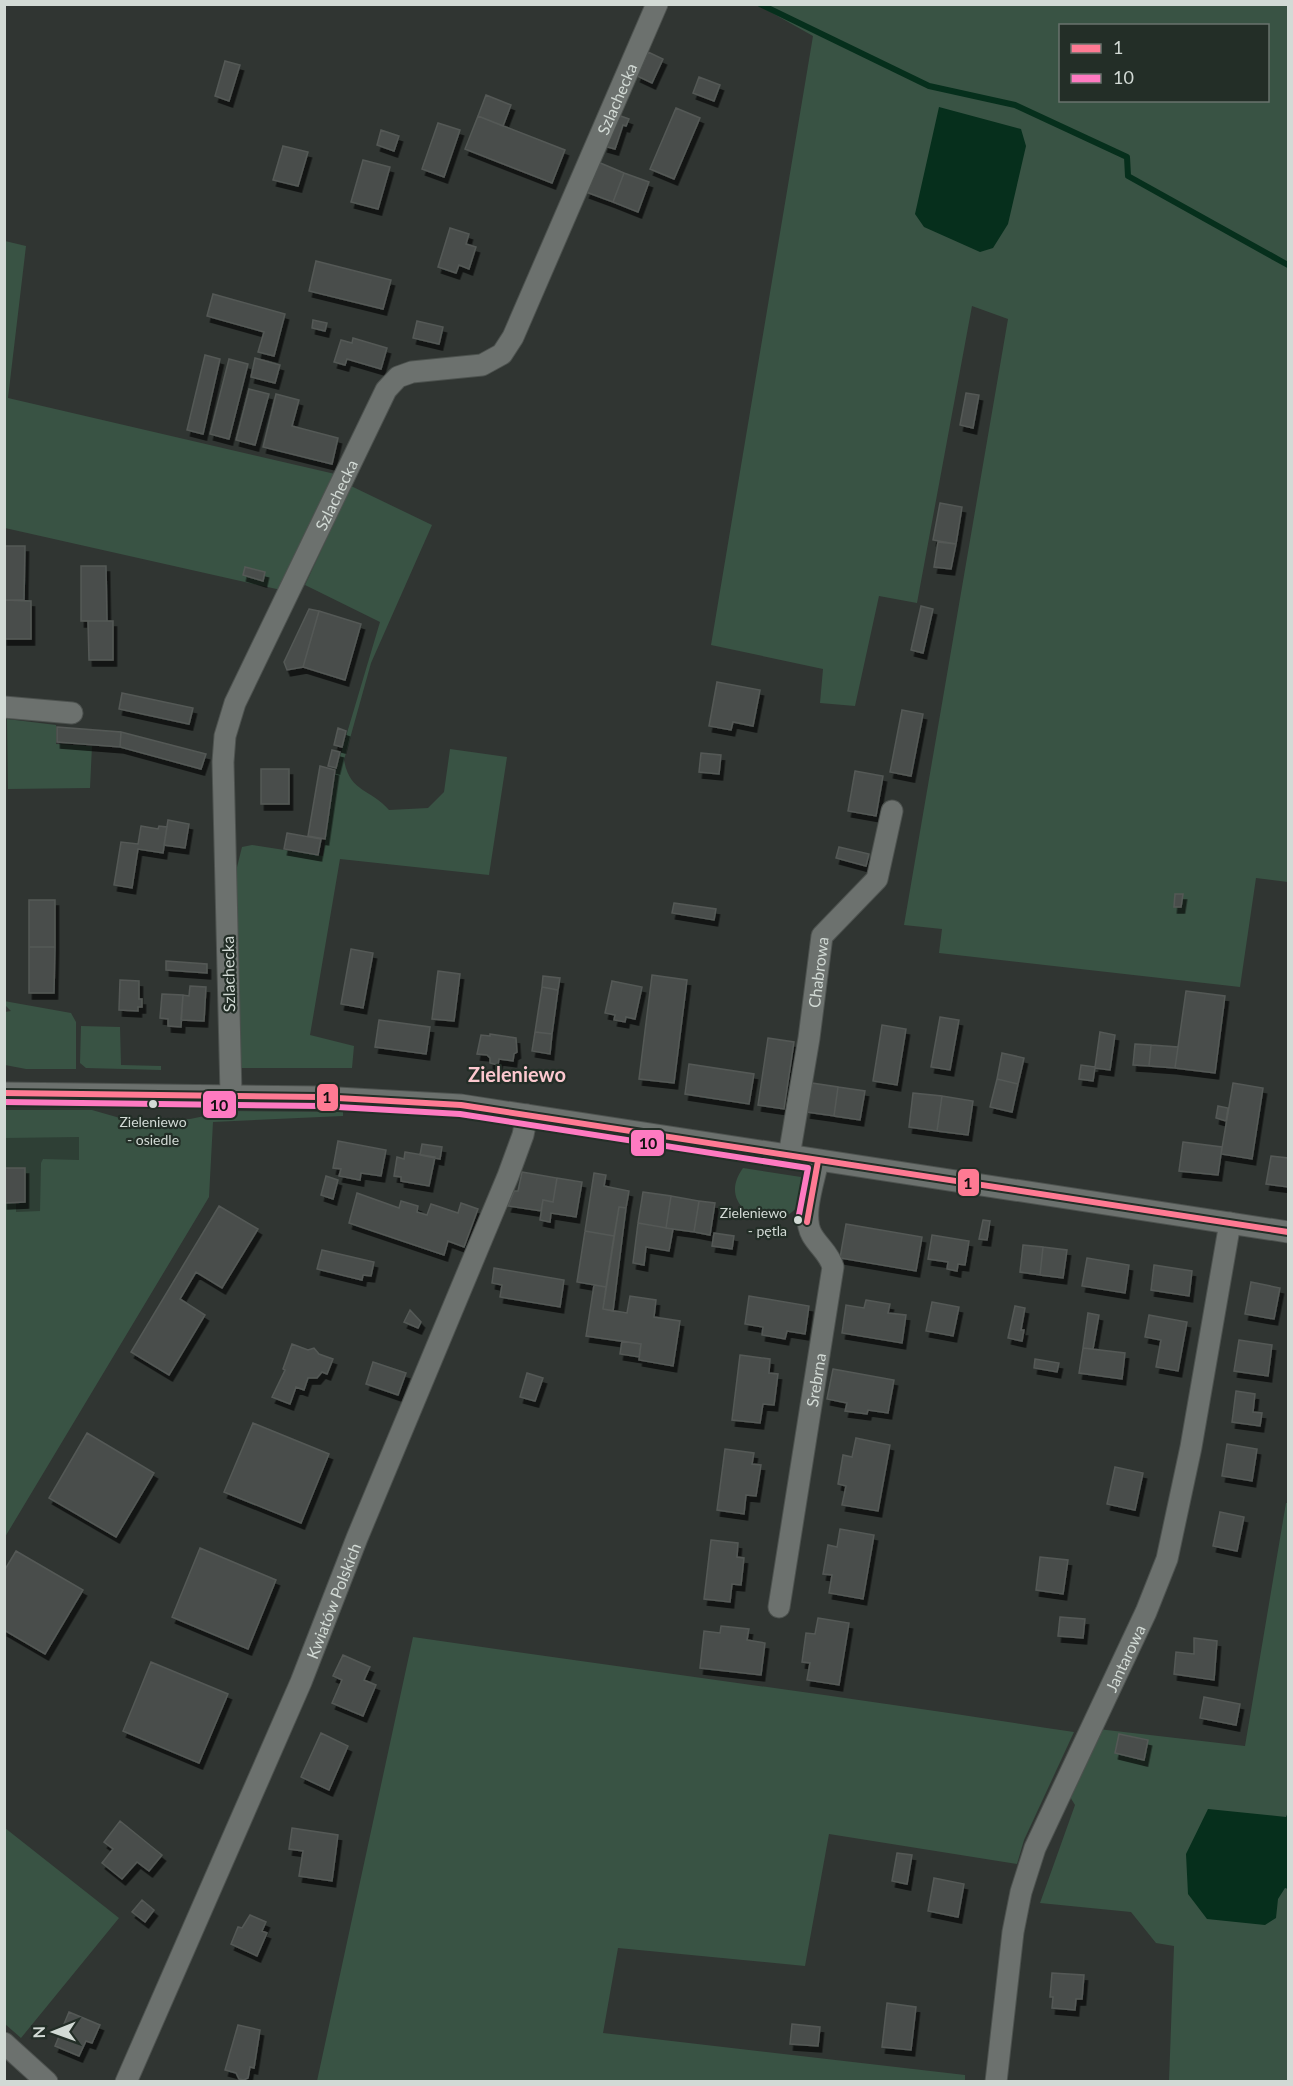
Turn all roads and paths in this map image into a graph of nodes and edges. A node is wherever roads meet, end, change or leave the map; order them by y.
1 (657, 4) edge
2 (4, 707) edge
3 (72, 713) dead end
4 (892, 811) dead end
5 (4, 1093) edge
6 (231, 1095) junction
7 (527, 1115) junction
8 (789, 1156) junction
9 (818, 1161) junction
10 (1230, 1223) junction
11 (1288, 1232) edge
12 (778, 1607) dead end
13 (4, 2043) edge
14 (47, 2082) edge
15 (126, 2082) edge
16 (996, 2082) edge

1 - 6 street, Szlachecka
2 - 3 street
4 - 8 street, Chabrowa
5 - 6 street
6 - 7 street
7 - 8 street
7 - 15 street, Kwiatów Polskich
8 - 9 street
9 - 10 street
9 - 12 street, Srebrna
10 - 11 street
10 - 16 street, Jantarowa
13 - 14 street

